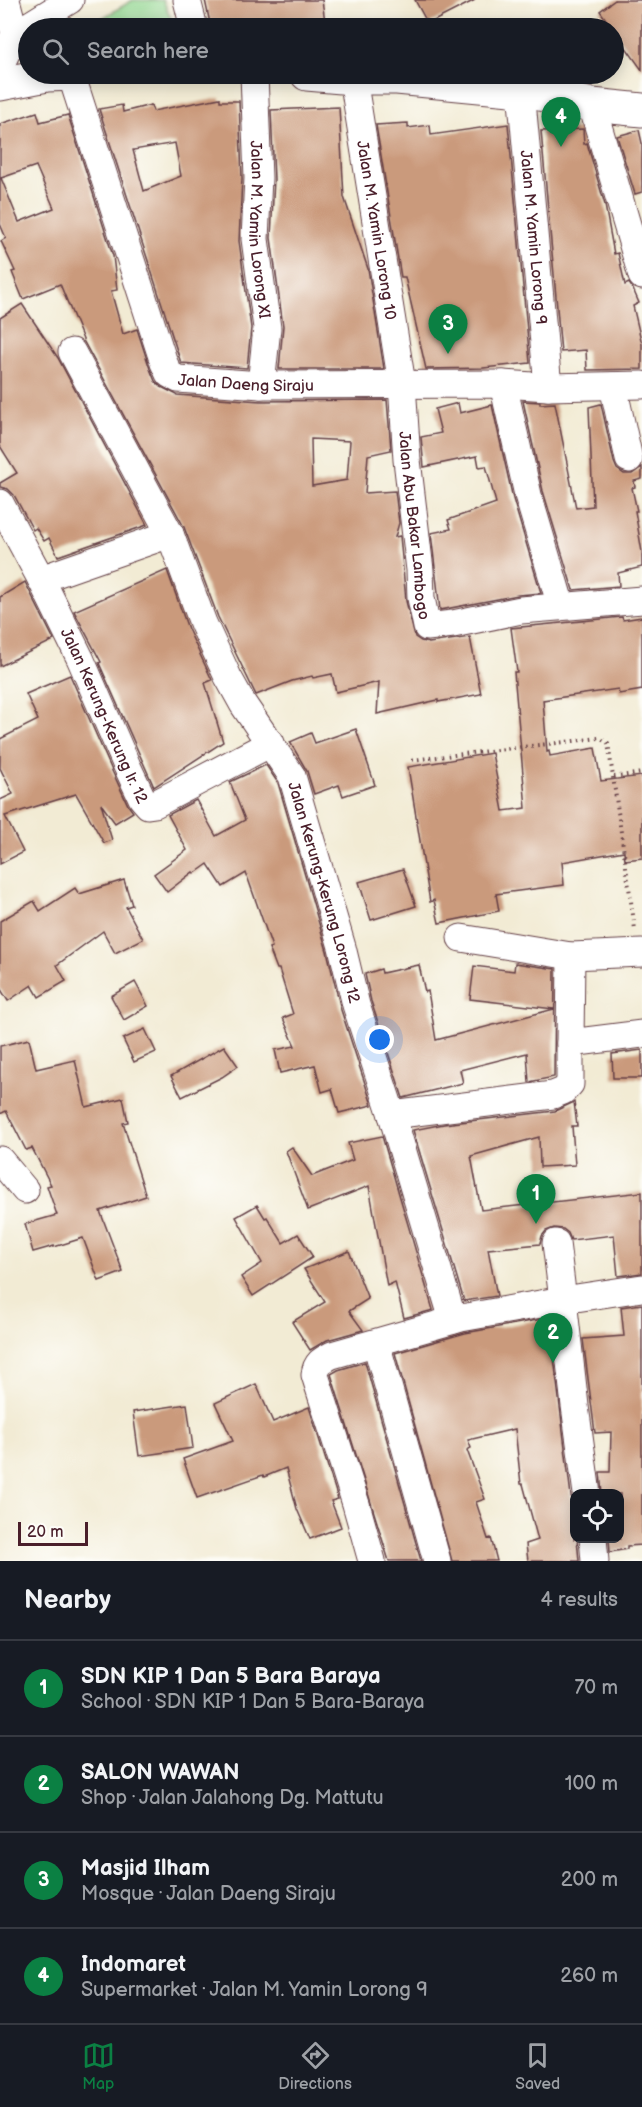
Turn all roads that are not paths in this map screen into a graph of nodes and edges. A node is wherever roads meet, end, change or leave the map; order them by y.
1 (6, 0) edge
2 (70, 0) edge
3 (187, 0) edge
4 (41, 18) edge
5 (192, 18) edge
6 (18, 32) edge
7 (15, 34) junction
8 (0, 66) edge
9 (18, 81) edge
10 (0, 84) edge
11 (76, 84) edge
12 (254, 84) edge
13 (354, 84) edge
14 (459, 84) edge
15 (521, 90) junction
16 (592, 105) junction
17 (642, 110) edge
18 (642, 276) edge
19 (72, 352) dead end
20 (402, 384) junction
21 (503, 384) junction
22 (261, 385) junction
23 (642, 385) edge
24 (613, 386) junction
25 (548, 387) junction
26 (629, 459) dead end
27 (0, 503) edge
28 (170, 534) junction
29 (42, 579) junction
30 (642, 600) edge
31 (561, 606) junction
32 (271, 743) junction
33 (461, 938) dead end
34 (640, 954) edge
35 (571, 956) junction
36 (642, 1034) edge
37 (570, 1043) junction
38 (392, 1115) junction
39 (0, 1160) edge
40 (25, 1190) dead end
41 (556, 1243) dead end
42 (642, 1288) edge
43 (563, 1300) junction
44 (453, 1320) junction
45 (376, 1343) junction
46 (586, 1489) edge
47 (593, 1543) edge
48 (372, 1561) edge
49 (436, 1561) edge
50 (595, 1561) edge

1 - 7 street
2 - 4 street
3 - 5 street
6 - 7 street
7 - 8 street
9 - 10 street
11 - 22 street, Jalan Daeng Siraju
12 - 22 street, Jalan M. Yamin Lorong XI
13 - 20 street, Jalan M. Yamin Lorong 10
14 - 15 street
15 - 16 street
15 - 25 street, Jalan M. Yamin Lorong 9
16 - 17 street
16 - 18 street
19 - 28 street, Jalan Kerung-Kerung Lorong 12
20 - 21 street, Jalan Daeng Siraju
20 - 22 street, Jalan Daeng Siraju
20 - 31 street, Jalan Abu Bakar Lambogo
21 - 25 street, Jalan Daeng Siraju
21 - 31 street
23 - 24 street, Jalan Daeng Siraju
24 - 25 street, Jalan Daeng Siraju
24 - 26 street
27 - 29 street, Jalan Kerung-Kerung lr. 12
28 - 29 street
28 - 32 street, Jalan Kerung-Kerung Lorong 12
29 - 32 street, Jalan Kerung-Kerung lr. 12
30 - 31 street, Jalan Abu Bakar Lambogo
32 - 38 street, Jalan Kerung-Kerung Lorong 12
33 - 35 street
34 - 35 street
35 - 37 street
36 - 37 street
37 - 38 street
38 - 44 street, Jalan Kerung-Kerung Lorong 12
39 - 40 street
41 - 43 street
42 - 43 street
43 - 44 street
43 - 46 street
44 - 45 street
45 - 48 street
45 - 49 street
47 - 50 street

